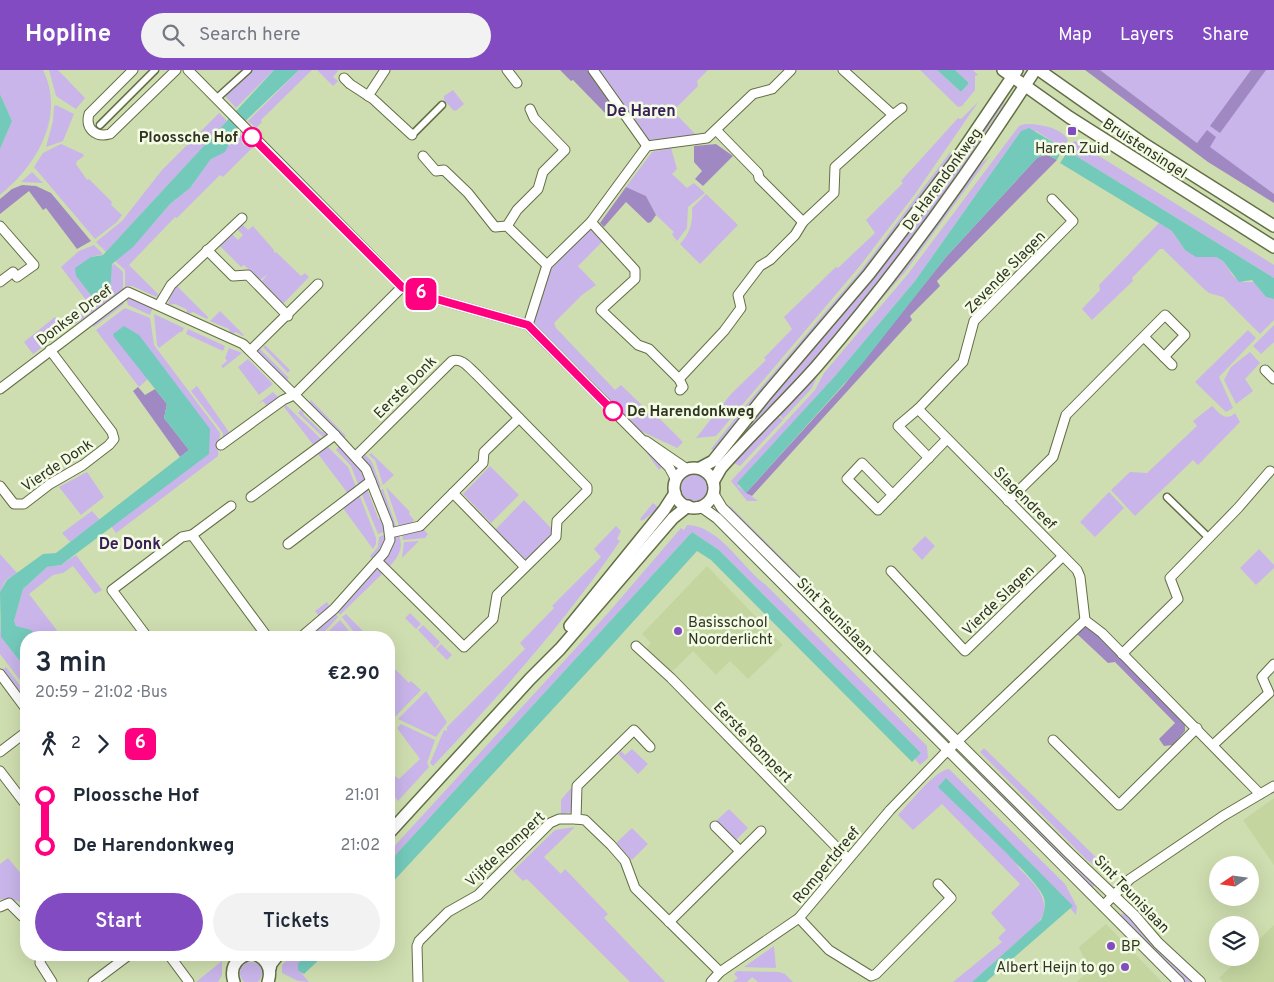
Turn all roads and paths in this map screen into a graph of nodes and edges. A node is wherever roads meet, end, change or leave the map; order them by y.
1 (133, 70) edge
2 (154, 70) edge
3 (176, 70) edge
4 (188, 70) edge
5 (248, 70) edge
6 (385, 70) edge
7 (507, 70) edge
8 (593, 70) edge
9 (791, 70) edge
10 (843, 70) edge
11 (1034, 70) edge
12 (1039, 70) edge
13 (1011, 72) edge
14 (344, 78) dead end
15 (517, 83) dead end
16 (1024, 86) junction
17 (368, 96) junction
18 (216, 99) junction
19 (442, 105) dead end
20 (902, 108) dead end
21 (530, 109) dead end
22 (893, 115) junction
23 (100, 125) dead end
24 (716, 130) junction
25 (412, 135) joint
26 (647, 146) junction
27 (423, 156) dead end
28 (1052, 199) dead end
29 (242, 218) dead end
30 (591, 222) junction
31 (803, 222) junction
32 (0, 226) edge
33 (507, 226) junction
34 (1274, 226) edge
35 (1274, 246) edge
36 (207, 250) junction
37 (548, 265) junction
38 (0, 282) edge
39 (318, 284) dead end
40 (402, 287) junction
41 (159, 305) junction
42 (288, 316) junction
43 (528, 325) junction
44 (1144, 337) junction
45 (50, 350) junction
46 (251, 350) junction
47 (1164, 357) junction
48 (1172, 365) dead end
49 (1265, 370) dead end
50 (679, 379) junction
51 (1274, 379) edge
52 (0, 389) edge
53 (680, 390) dead end
54 (294, 394) junction
55 (918, 409) junction
56 (519, 418) junction
57 (335, 435) junction
58 (641, 438) junction
59 (946, 440) junction
60 (221, 445) dead end
61 (356, 456) junction
62 (929, 458) junction
63 (700, 468) junction
64 (687, 469) junction
65 (1270, 471) dead end
66 (676, 480) junction
67 (371, 482) junction
68 (0, 486) edge
69 (713, 488) junction
70 (453, 493) junction
71 (675, 493) junction
72 (894, 495) junction
73 (1167, 497) dead end
74 (251, 498) dead end
75 (1008, 501) junction
76 (231, 506) dead end
77 (693, 507) junction
78 (390, 533) junction
79 (192, 535) junction
80 (1209, 538) junction
81 (288, 544) dead end
82 (1063, 556) junction
83 (377, 561) junction
84 (525, 567) junction
85 (891, 571) dead end
86 (1085, 620) junction
87 (143, 631) edge
88 (263, 631) edge
89 (308, 631) edge
90 (636, 646) dead end
91 (1122, 654) junction
92 (1274, 664) edge
93 (0, 674) edge
94 (530, 679) junction
95 (20, 701) edge
96 (1197, 728) junction
97 (20, 737) edge
98 (1054, 740) dead end
99 (958, 741) junction
100 (1213, 745) junction
101 (650, 747) dead end
102 (948, 750) junction
103 (0, 752) edge
104 (0, 771) edge
105 (1274, 786) edge
106 (1260, 794) junction
107 (20, 797) edge
108 (576, 819) junction
109 (395, 826) edge
110 (715, 826) dead end
111 (760, 831) dead end
112 (740, 851) junction
113 (848, 859) junction
114 (938, 884) dead end
115 (1114, 895) junction
116 (1104, 906) junction
117 (0, 908) edge
118 (20, 914) edge
119 (799, 918) junction
120 (668, 922) junction
121 (40, 961) edge
122 (121, 961) edge
123 (174, 961) edge
124 (232, 961) edge
125 (264, 961) edge
126 (276, 961) edge
127 (720, 972) junction
128 (269, 978) edge
129 (872, 979) edge
130 (233, 981) edge
131 (52, 982) edge
132 (93, 982) edge
133 (190, 982) edge
134 (418, 982) edge
135 (711, 982) edge
136 (1178, 982) edge
137 (1200, 982) edge

1 - 3 street
2 - 23 street
4 - 18 street
5 - 18 street
6 - 17 street
7 - 15 street
8 - 26 street
9 - 24 street
10 - 22 street
11 - 16 main road, De Harendonkweg
12 - 34 main road, Bruistensingel
13 - 16 main road, Bruistensingel
13 - 63 main road, De Harendonkweg
14 - 17 street
16 - 35 main road, Bruistensingel
16 - 69 main road, De Harendonkweg
17 - 25 street
18 - 40 street
19 - 25 street
20 - 22 street
21 - 33 street
22 - 31 street
24 - 26 street
24 - 31 street
26 - 30 street
27 - 33 street
28 - 55 street, Zevende Slagen
29 - 36 street
30 - 37 street
30 - 50 street
31 - 50 street
32 - 38 street
33 - 37 street
36 - 41 street
36 - 42 street
37 - 43 street
39 - 42 street
40 - 43 street
40 - 54 street
41 - 45 street, Donkse Dreef
41 - 46 street, Donkse Dreef
42 - 46 street
43 - 58 street
44 - 47 street
44 - 47 street
44 - 75 street
45 - 52 street, Donkse Dreef
45 - 68 street, Vierde Donk
46 - 54 street, Donkse Dreef
47 - 48 street
49 - 51 street
50 - 53 street
54 - 57 street, Donkse Dreef
54 - 60 street
55 - 59 street, Slagendreef
55 - 62 street, Zevende Slagen
56 - 61 street, Eerste Donk
56 - 70 street
56 - 84 street, Eerste Donk
57 - 61 street, Donkse Dreef
57 - 74 street
58 - 64 street
58 - 66 street
59 - 62 street
59 - 75 street, Slagendreef
61 - 67 street, Donkse Dreef
62 - 72 street
63 - 64 main road
63 - 69 main road
64 - 66 main road
65 - 80 street
66 - 71 main road
67 - 78 street, Donkse Dreef
67 - 81 street
69 - 77 main road
69 - 99 street, Sint Teunislaan
70 - 78 street
70 - 84 street
71 - 77 main road
71 - 94 main road
72 - 72 street
73 - 80 street
75 - 82 street, Slagendreef
76 - 79 street
77 - 94 main road
77 - 102 street, Sint Teunislaan
78 - 83 street
79 - 87 street
79 - 88 street
80 - 91 street
82 - 85 street, Vierde Slagen
82 - 86 street, Slagendreef
83 - 84 street, Eerste Donk
83 - 89 street
86 - 91 street
86 - 99 street
90 - 113 street, Eerste Rompert
91 - 96 street
92 - 100 street
93 - 95 street
94 - 109 main road
96 - 98 street
96 - 100 street
97 - 103 street
99 - 102 street
99 - 115 street, Sint Teunislaan
100 - 106 street
101 - 108 street
102 - 113 street, Rompertdreef
102 - 116 street, Sint Teunislaan
104 - 107 street
105 - 106 street
106 - 115 street
108 - 120 street
108 - 134 street, Vijfde Rompert
110 - 112 street
111 - 112 street
112 - 120 street
113 - 119 street, Rompertdreef
114 - 129 street
115 - 116 street
115 - 137 street, Sint Teunislaan
116 - 136 street, Sint Teunislaan
117 - 118 street
119 - 127 street, Rompertdreef
119 - 129 street
120 - 127 street
121 - 131 street
122 - 132 street
123 - 133 street
124 - 130 main road
125 - 128 main road
126 - 128 main road
127 - 135 street, Rompertdreef

